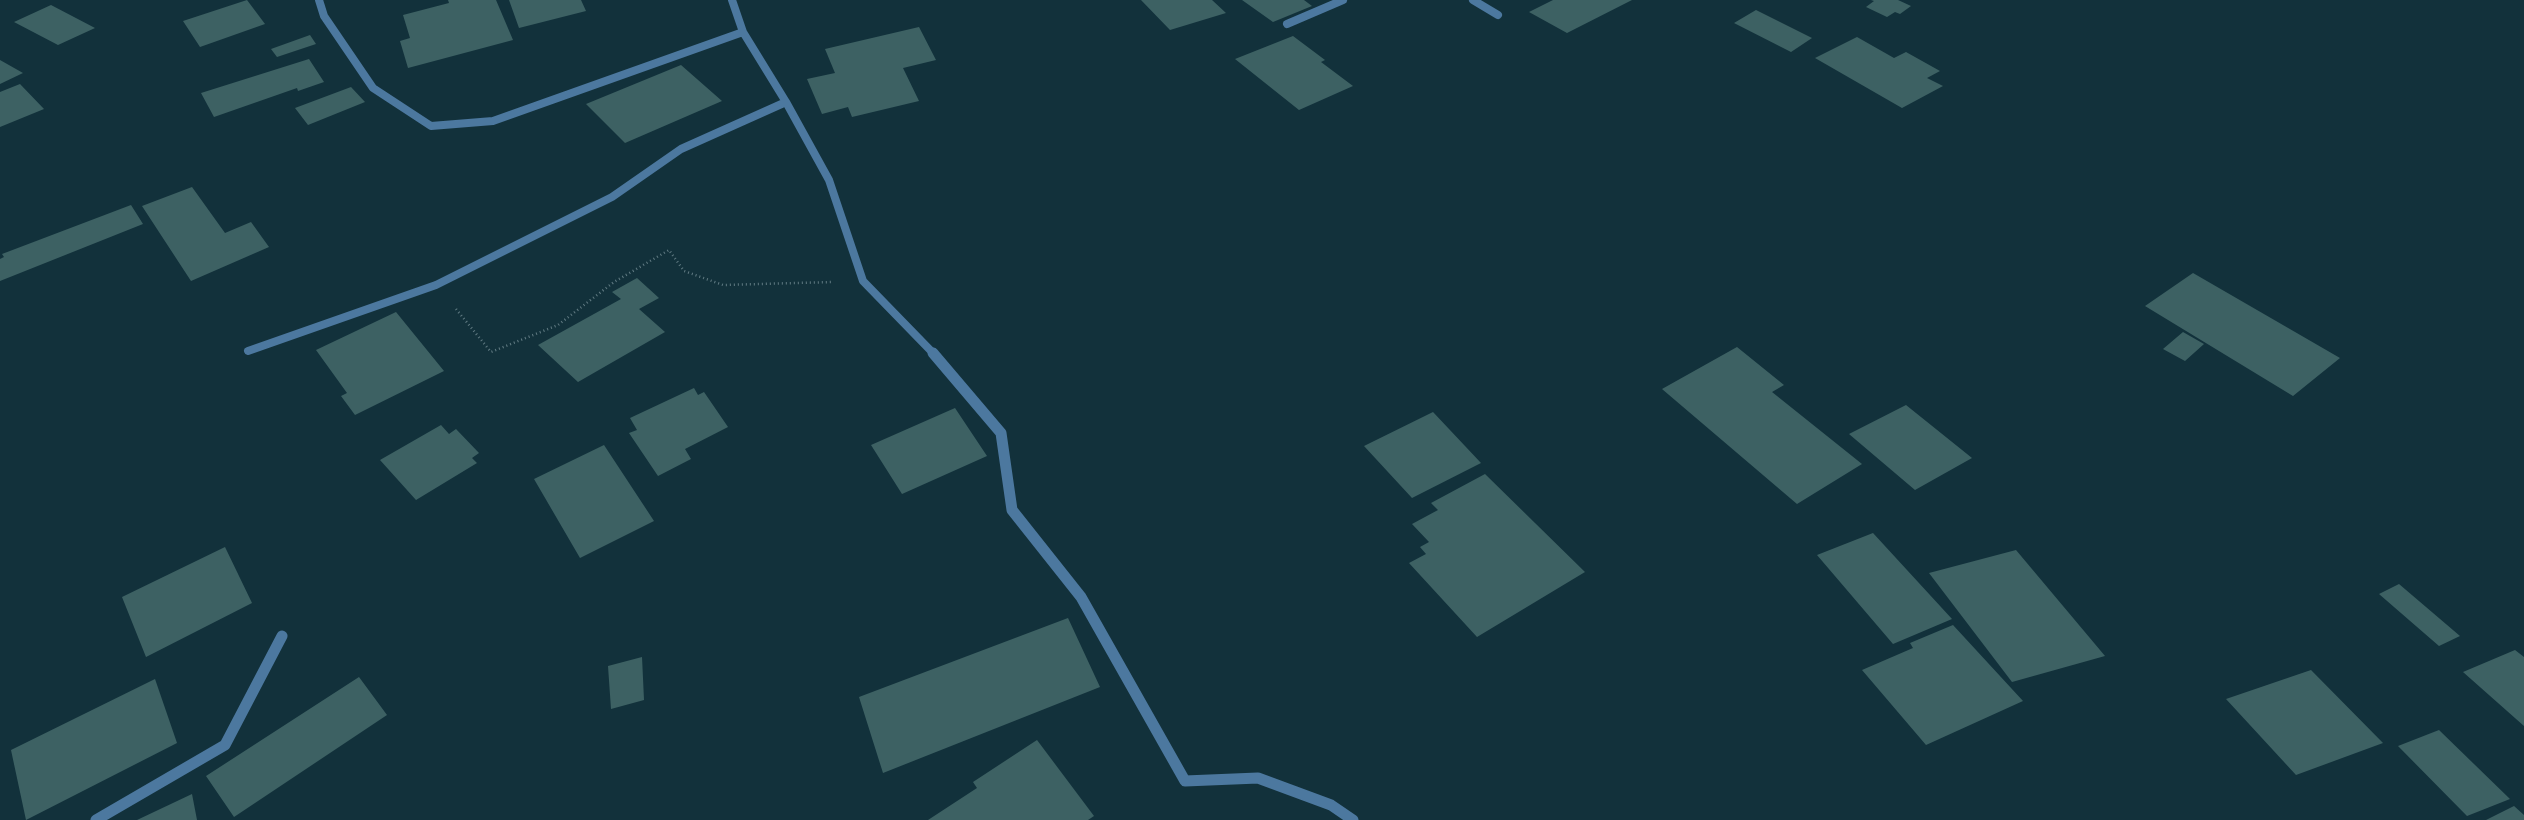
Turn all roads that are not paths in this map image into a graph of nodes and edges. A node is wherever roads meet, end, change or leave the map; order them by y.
1 (319, 0) edge
2 (732, 0) edge
3 (1343, 0) edge
4 (1473, 0) edge
5 (1498, 15) dead end
6 (1286, 24) dead end
7 (743, 32) junction
8 (786, 102) junction
9 (248, 351) dead end
10 (282, 636) dead end
11 (96, 820) edge
12 (1353, 820) edge

1 - 7 street
2 - 7 street
3 - 6 street
4 - 5 street
7 - 8 street
8 - 9 street
8 - 12 street
10 - 11 street

